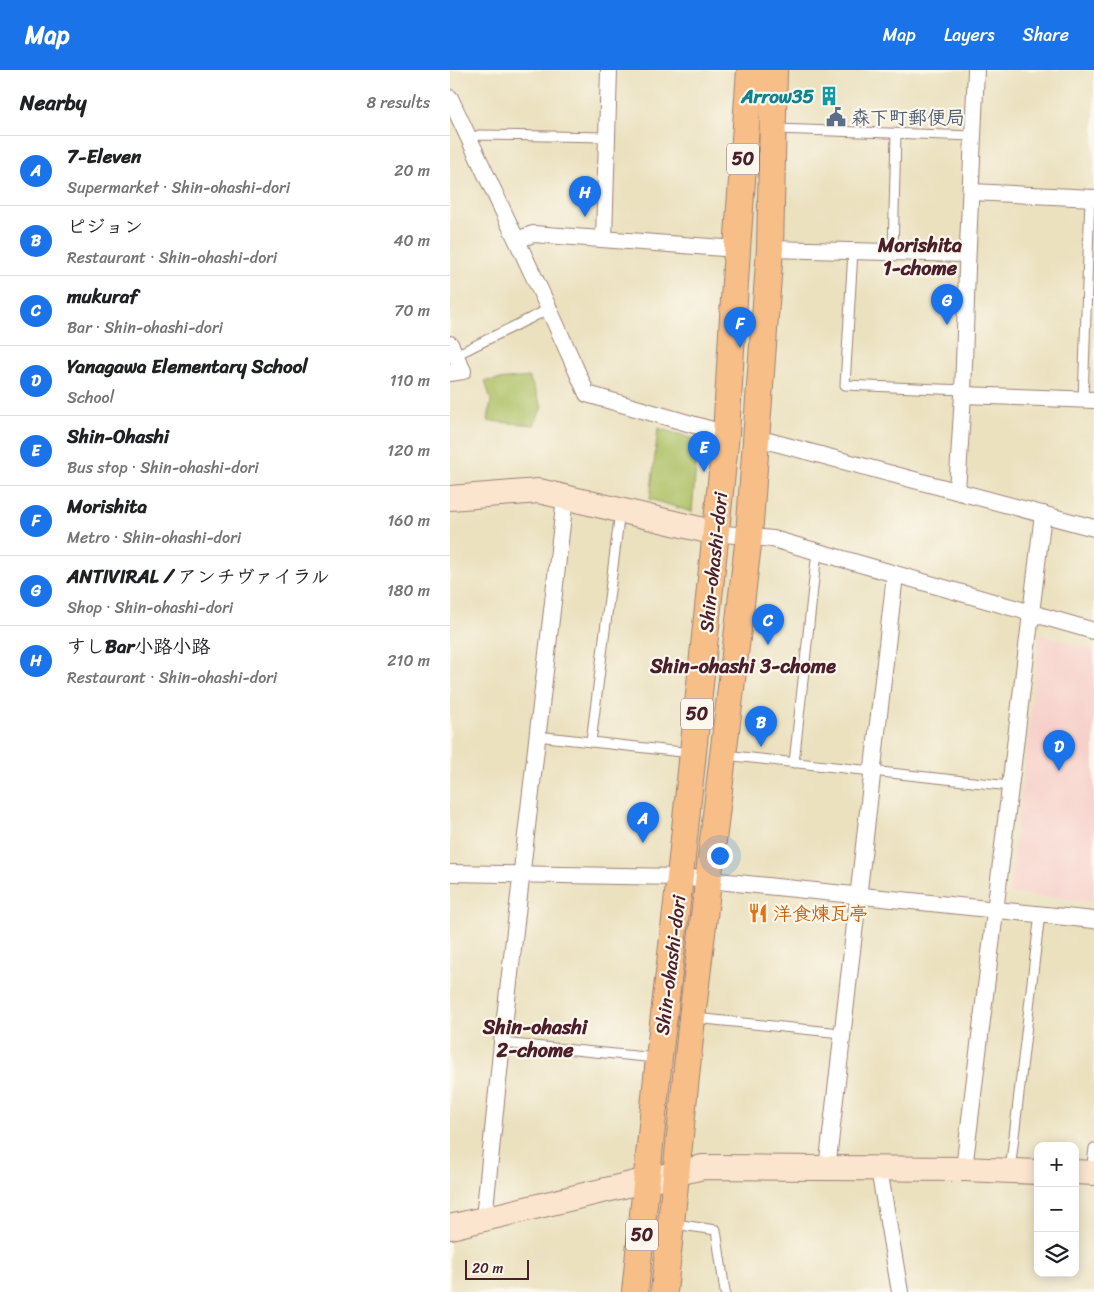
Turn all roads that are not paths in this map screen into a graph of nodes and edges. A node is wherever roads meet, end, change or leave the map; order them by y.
1 (609, 70) edge
2 (750, 70) edge
3 (774, 70) edge
4 (976, 70) edge
5 (450, 98) edge
6 (772, 129) junction
7 (896, 134) junction
8 (973, 136) junction
9 (608, 137) junction
10 (470, 139) junction
11 (971, 192) junction
12 (1092, 198) edge
13 (604, 239) junction
14 (517, 240) junction
15 (737, 249) junction
16 (770, 249) junction
17 (853, 251) junction
18 (892, 252) junction
19 (967, 254) junction
20 (549, 309) junction
21 (453, 350) edge
22 (450, 372) edge
23 (963, 392) junction
24 (1088, 400) edge
25 (726, 434) junction
26 (757, 438) junction
27 (957, 491) junction
28 (450, 498) edge
29 (565, 498) junction
30 (620, 511) junction
31 (1042, 514) junction
32 (1094, 528) edge
33 (716, 532) junction
34 (749, 536) junction
35 (817, 551) junction
36 (895, 575) junction
37 (1031, 613) junction
38 (1094, 631) edge
39 (537, 736) junction
40 (592, 742) junction
41 (694, 753) junction
42 (723, 755) junction
43 (794, 763) junction
44 (872, 771) junction
45 (1010, 786) junction
46 (450, 873) edge
47 (522, 874) junction
48 (680, 877) junction
49 (708, 880) junction
50 (858, 895) junction
51 (995, 910) junction
52 (1040, 913) junction
53 (1094, 920) edge
54 (692, 1018) junction
55 (841, 1033) junction
56 (502, 1043) junction
57 (659, 1058) junction
58 (1094, 1148) edge
59 (827, 1169) junction
60 (879, 1169) junction
61 (964, 1169) junction
62 (1010, 1171) junction
63 (676, 1172) junction
64 (1034, 1172) edge
65 (1087, 1172) edge
66 (648, 1179) junction
67 (484, 1218) junction
68 (671, 1224) junction
69 (450, 1226) edge
70 (636, 1292) edge
71 (664, 1292) edge
72 (725, 1292) edge
73 (900, 1292) edge

1 - 9 street
2 - 15 main road, Shin-ohashi-dori / 50
3 - 6 main road, Shin-ohashi-dori / 50
4 - 8 street
5 - 10 street
6 - 7 lane
6 - 16 main road, Shin-ohashi-dori / 50
7 - 8 lane
7 - 18 lane
8 - 11 street
9 - 10 lane
9 - 13 street
10 - 14 street
11 - 12 street
11 - 19 street
12 - 24 lane
13 - 14 street
13 - 15 street
14 - 20 street
15 - 25 main road, Shin-ohashi-dori / 50
16 - 17 street
16 - 26 main road, Shin-ohashi-dori / 50
17 - 18 street
17 - 23 lane
18 - 19 street
19 - 23 street
20 - 21 lane
20 - 25 street
21 - 22 street
23 - 24 street
23 - 27 street
25 - 33 main road, Shin-ohashi-dori / 50
26 - 27 street
26 - 34 main road, Shin-ohashi-dori / 50
27 - 31 street
28 - 29 street
29 - 30 street
29 - 39 street
30 - 33 street
30 - 40 lane
31 - 32 street
31 - 37 street
33 - 34 street
33 - 41 main road, Shin-ohashi-dori / 50
34 - 35 street
34 - 42 main road, Shin-ohashi-dori / 50
35 - 36 street
35 - 43 lane
36 - 37 street
36 - 44 street
37 - 38 street
37 - 45 street
39 - 40 lane
39 - 47 street
40 - 41 lane
41 - 48 main road, Shin-ohashi-dori / 50
42 - 43 lane
42 - 49 main road, Shin-ohashi-dori / 50
43 - 44 lane
44 - 45 lane
44 - 50 street
45 - 51 street
46 - 47 street
47 - 48 street
47 - 56 street
48 - 49 street
48 - 57 main road, Shin-ohashi-dori / 50
49 - 50 street
49 - 54 main road, Shin-ohashi-dori / 50
50 - 51 street
50 - 55 street
51 - 52 street
51 - 61 street
52 - 53 street
52 - 62 lane
54 - 55 lane
54 - 63 main road, Shin-ohashi-dori / 50
55 - 59 street
56 - 57 lane
56 - 67 street
57 - 66 main road, Shin-ohashi-dori / 50
58 - 65 lane
59 - 60 street
59 - 63 street
60 - 61 street
60 - 73 street
61 - 62 street
62 - 64 street
63 - 66 street
63 - 68 main road, Shin-ohashi-dori / 50
66 - 67 street
66 - 70 main road, Shin-ohashi-dori / 50
67 - 69 street
68 - 71 main road, Shin-ohashi-dori / 50
68 - 72 lane

